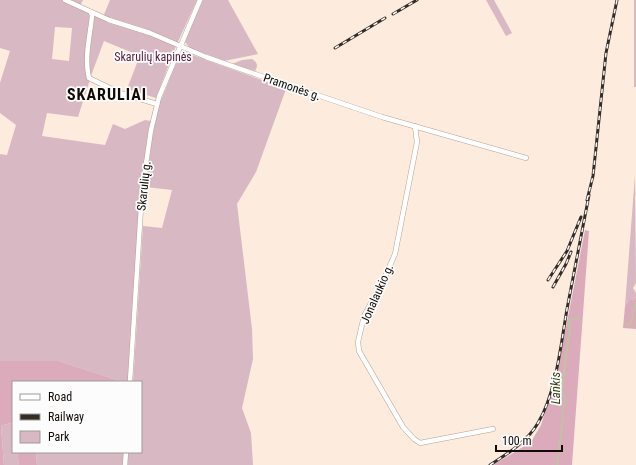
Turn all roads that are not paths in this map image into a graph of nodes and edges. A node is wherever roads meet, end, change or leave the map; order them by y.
1 (64, 0) edge
2 (200, 0) edge
3 (91, 12) junction
4 (180, 45) junction
5 (158, 104) junction
6 (415, 126) junction
7 (526, 158) dead end
8 (130, 381) edge
9 (493, 429) dead end
10 (126, 453) edge
11 (125, 465) edge

1 - 3 street, Pramonės g.
2 - 4 street, Skarulių g.
3 - 4 street, Pramonės g.
3 - 5 street
4 - 5 street, Skarulių g.
4 - 6 street, Pramonės g.
5 - 8 street, Skarulių g.
6 - 7 street, Pramonės g.
6 - 9 street, Jonalaukio g.
10 - 11 street

